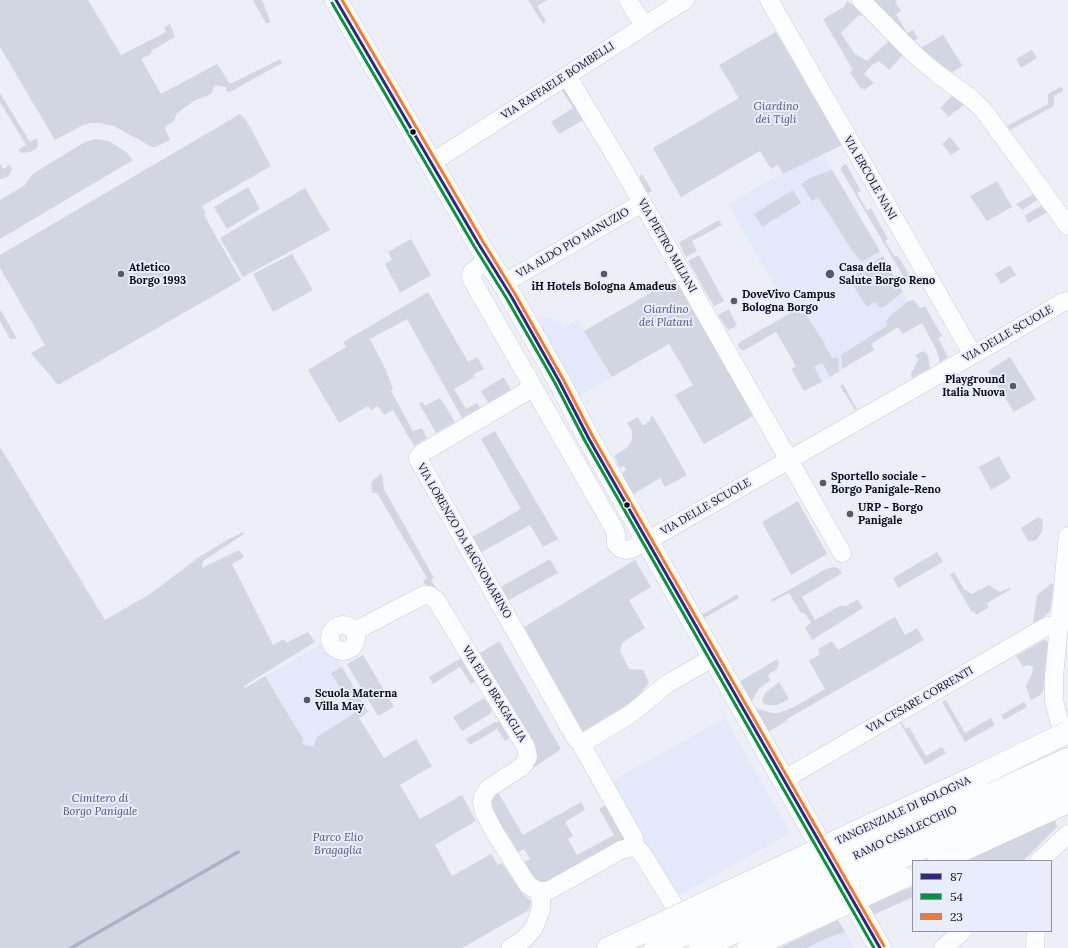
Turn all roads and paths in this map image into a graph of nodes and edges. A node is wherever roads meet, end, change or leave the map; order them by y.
1 (336, 0) edge
2 (628, 0) edge
3 (685, 0) edge
4 (769, 0) edge
5 (861, 0) edge
6 (644, 26) junction
7 (567, 76) junction
8 (431, 163) junction
9 (642, 203) junction
10 (1068, 226) edge
11 (499, 276) junction
12 (1068, 301) edge
13 (973, 355) junction
14 (530, 382) junction
15 (788, 459) junction
16 (1068, 536) edge
17 (647, 541) junction
18 (842, 553) dead end
19 (1059, 624) junction
20 (355, 631) dead end
21 (714, 657) junction
22 (1065, 731) edge
23 (581, 744) junction
24 (1068, 759) edge
25 (783, 780) junction
26 (1068, 782) edge
27 (1068, 802) edge
28 (1068, 834) edge
29 (816, 837) dead end
30 (635, 848) junction
31 (941, 860) edge
32 (1041, 860) edge
33 (912, 873) edge
34 (541, 892) junction
35 (672, 902) dead end
36 (859, 911) dead end
37 (962, 932) edge
38 (651, 939) edge
39 (510, 948) edge
40 (608, 948) edge
41 (700, 948) edge
42 (749, 948) edge
43 (880, 948) edge
44 (943, 948) edge

1 - 8 main road
2 - 6 street
3 - 6 street, VIA RAFFAELE BOMBELLI
4 - 13 street, VIA ERCOLE NANI
5 - 10 street
6 - 7 street, VIA RAFFAELE BOMBELLI
7 - 8 street, VIA RAFFAELE BOMBELLI
7 - 9 street, VIA PIETRO MILIANI
8 - 11 main road
9 - 11 street, VIA ALDO PIO MANUZIO
9 - 15 street, VIA PIETRO MILIANI
11 - 14 street, VIA DELLE SCUOLE
11 - 17 main road
12 - 13 street, VIA DELLE SCUOLE
13 - 15 street, VIA DELLE SCUOLE
14 - 17 street, VIA DELLE SCUOLE
14 - 23 street, VIA LORENZO DA BAGNOMARINO
15 - 17 street, VIA DELLE SCUOLE
15 - 18 street, VIA PIETRO MILIANI
16 - 19 street
17 - 21 main road
19 - 22 street
19 - 25 street, VIA CESARE CORRENTI
20 - 34 street, VIA ELIO BRAGAGLIA
21 - 23 street
21 - 25 main road
22 - 38 main road, TANGENZIALE DI BOLOGNA, bridge
23 - 30 street
24 - 38 main road, RAMO CASALECCHIO, bridge
25 - 29 main road
26 - 41 main road, RAMO CASALECCHIO, bridge
27 - 31 main road
28 - 32 street
30 - 34 street
30 - 35 street
33 - 42 main road, bridge
34 - 39 street
36 - 43 main road
37 - 44 street
38 - 40 main road, TANGENZIALE DI BOLOGNA

